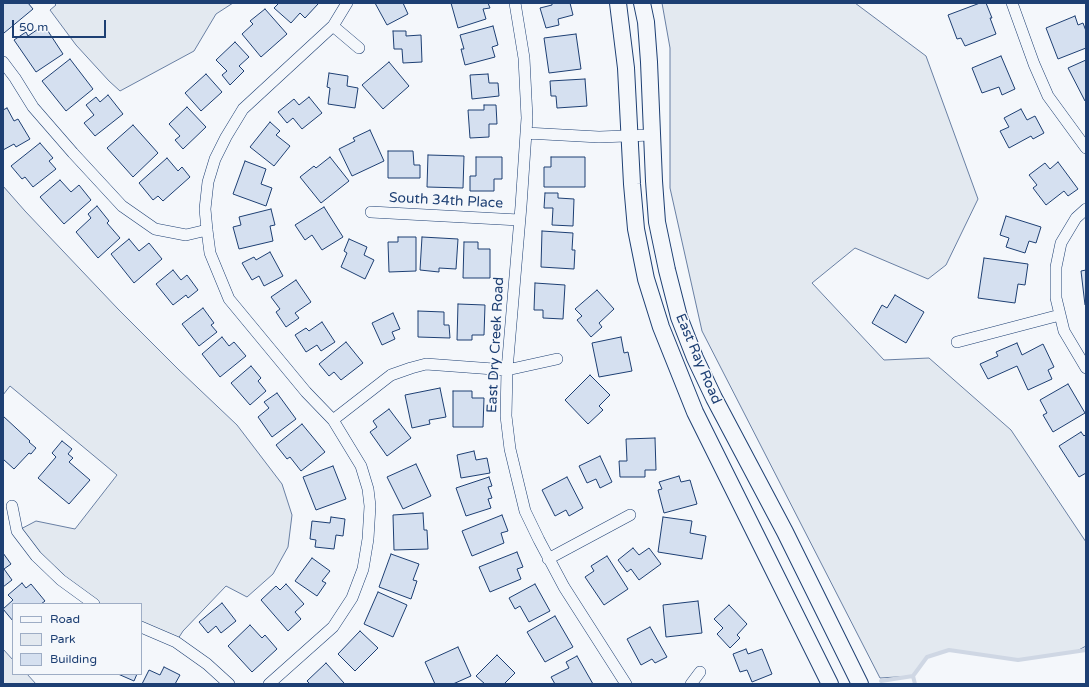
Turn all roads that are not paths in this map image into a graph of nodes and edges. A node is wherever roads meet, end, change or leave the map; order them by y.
1 (347, 3) edge
2 (515, 3) edge
3 (618, 3) edge
4 (642, 3) edge
5 (1012, 3) edge
6 (333, 26) junction
7 (359, 48) dead end
8 (3, 62) edge
9 (526, 133) junction
10 (652, 135) junction
11 (629, 136) junction
12 (1086, 148) edge
13 (1086, 209) edge
14 (371, 212) dead end
15 (519, 220) junction
16 (207, 230) junction
17 (1060, 315) junction
18 (957, 342) dead end
19 (557, 358) dead end
20 (1086, 368) edge
21 (507, 370) junction
22 (333, 420) junction
23 (12, 506) dead end
24 (630, 516) dead end
25 (548, 558) junction
26 (93, 603) edge
27 (142, 627) edge
28 (700, 672) dead end
29 (229, 684) edge
30 (269, 684) edge
31 (626, 684) edge
32 (692, 684) edge
33 (830, 684) edge
34 (860, 684) edge

1 - 6 street
2 - 9 street, East Dry Creek Road
3 - 11 main road, East Ray Road
4 - 10 main road, East Ray Road
5 - 12 street
6 - 7 street
6 - 16 street
8 - 16 street
9 - 11 street
9 - 15 street, East Dry Creek Road
10 - 11 street
10 - 34 main road, East Ray Road
11 - 33 main road, East Ray Road
13 - 17 street
14 - 15 street, South 34th Place
15 - 21 street, East Dry Creek Road
16 - 22 street
17 - 18 street
17 - 20 street
19 - 21 street
21 - 22 street
21 - 25 street, East Dry Creek Road
22 - 30 street
23 - 26 street
24 - 25 street
25 - 31 street, East Dry Creek Road
27 - 29 street
28 - 32 street

